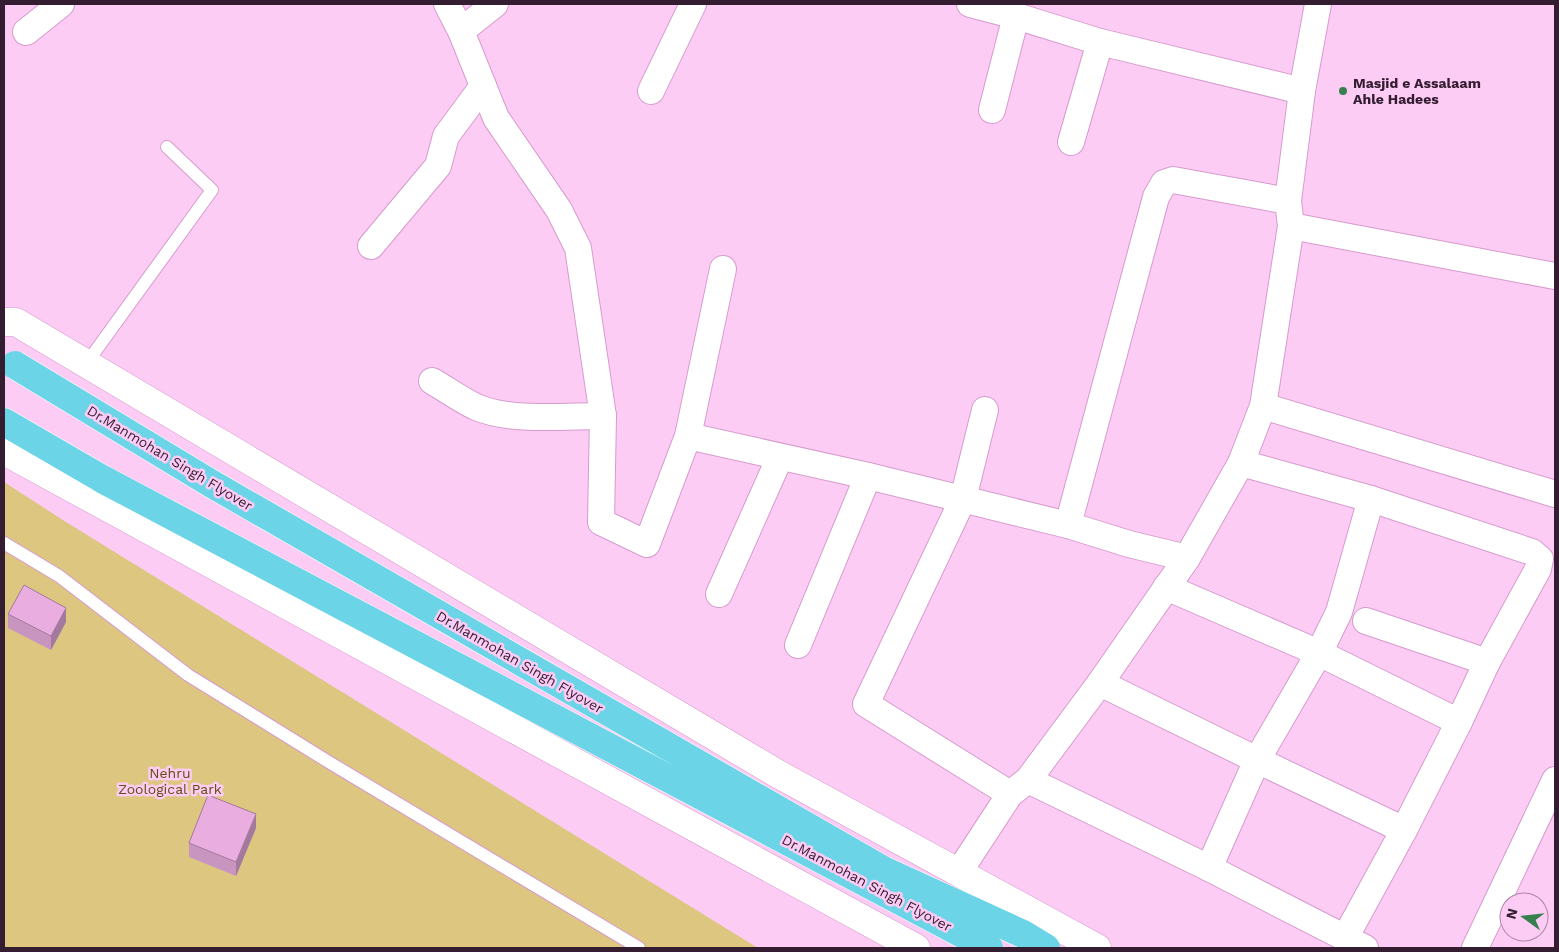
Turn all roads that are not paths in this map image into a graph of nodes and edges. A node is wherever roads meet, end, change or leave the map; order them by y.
1 (61, 4) edge
2 (446, 4) edge
3 (495, 4) edge
4 (693, 4) edge
5 (970, 4) edge
6 (1318, 4) edge
7 (1016, 16) junction
8 (461, 31) junction
9 (26, 32) dead end
10 (1100, 42) junction
11 (483, 86) junction
12 (651, 91) dead end
13 (1302, 91) junction
14 (992, 110) dead end
15 (1071, 142) dead end
16 (167, 147) dead end
17 (1289, 214) junction
18 (371, 246) dead end
19 (723, 269) dead end
20 (1555, 276) edge
21 (4, 322) edge
22 (10, 361) edge
23 (86, 364) junction
24 (432, 381) dead end
25 (1263, 406) junction
26 (985, 410) dead end
27 (603, 416) junction
28 (4, 422) edge
29 (688, 436) junction
30 (4, 451) edge
31 (780, 457) junction
32 (1241, 463) junction
33 (868, 476) junction
34 (1555, 494) edge
35 (963, 499) junction
36 (1371, 499) junction
37 (1068, 525) junction
38 (4, 543) edge
39 (1187, 558) junction
40 (1166, 586) junction
41 (719, 594) dead end
42 (1366, 621) dead end
43 (798, 645) dead end
44 (1319, 653) junction
45 (1487, 662) junction
46 (1100, 683) junction
47 (1459, 722) junction
48 (1256, 760) junction
49 (778, 774) junction
50 (1555, 780) edge
51 (1019, 787) junction
52 (1404, 830) junction
53 (747, 856) junction
54 (1208, 868) junction
55 (959, 872) junction
56 (1355, 943) edge
57 (638, 948) edge
58 (916, 948) edge
59 (989, 948) edge
60 (1046, 948) edge
61 (1097, 948) edge
62 (1476, 948) edge

1 - 9 street
2 - 8 street
3 - 8 street
4 - 12 street
5 - 7 street
6 - 13 street
7 - 10 street
7 - 14 street
8 - 11 street
10 - 13 street
10 - 15 street
11 - 18 street
11 - 27 street
13 - 17 street
16 - 23 lane
17 - 20 street
17 - 25 street
17 - 37 street
19 - 29 street
21 - 23 main road
22 - 60 highway, Dr.Manmohan Singh Flyover, bridge
23 - 49 main road
24 - 27 street
25 - 32 street
25 - 34 street
26 - 35 street
27 - 29 street
28 - 59 highway, Dr.Manmohan Singh Flyover, bridge
29 - 31 street
30 - 53 main road
31 - 33 street
31 - 41 street
32 - 36 street
32 - 39 street
33 - 35 street
33 - 43 street
35 - 37 street
35 - 51 street
36 - 44 street
36 - 45 street
37 - 39 street
38 - 57 lane
39 - 40 street
40 - 44 street
40 - 46 street
42 - 45 street
44 - 47 street
44 - 48 street
45 - 47 street
46 - 48 street
46 - 51 street
47 - 52 street
48 - 52 street
48 - 54 street
49 - 53 main road
49 - 55 main road
50 - 62 street
51 - 54 street
51 - 55 street
52 - 56 street
53 - 58 main road
54 - 56 street
55 - 61 main road

